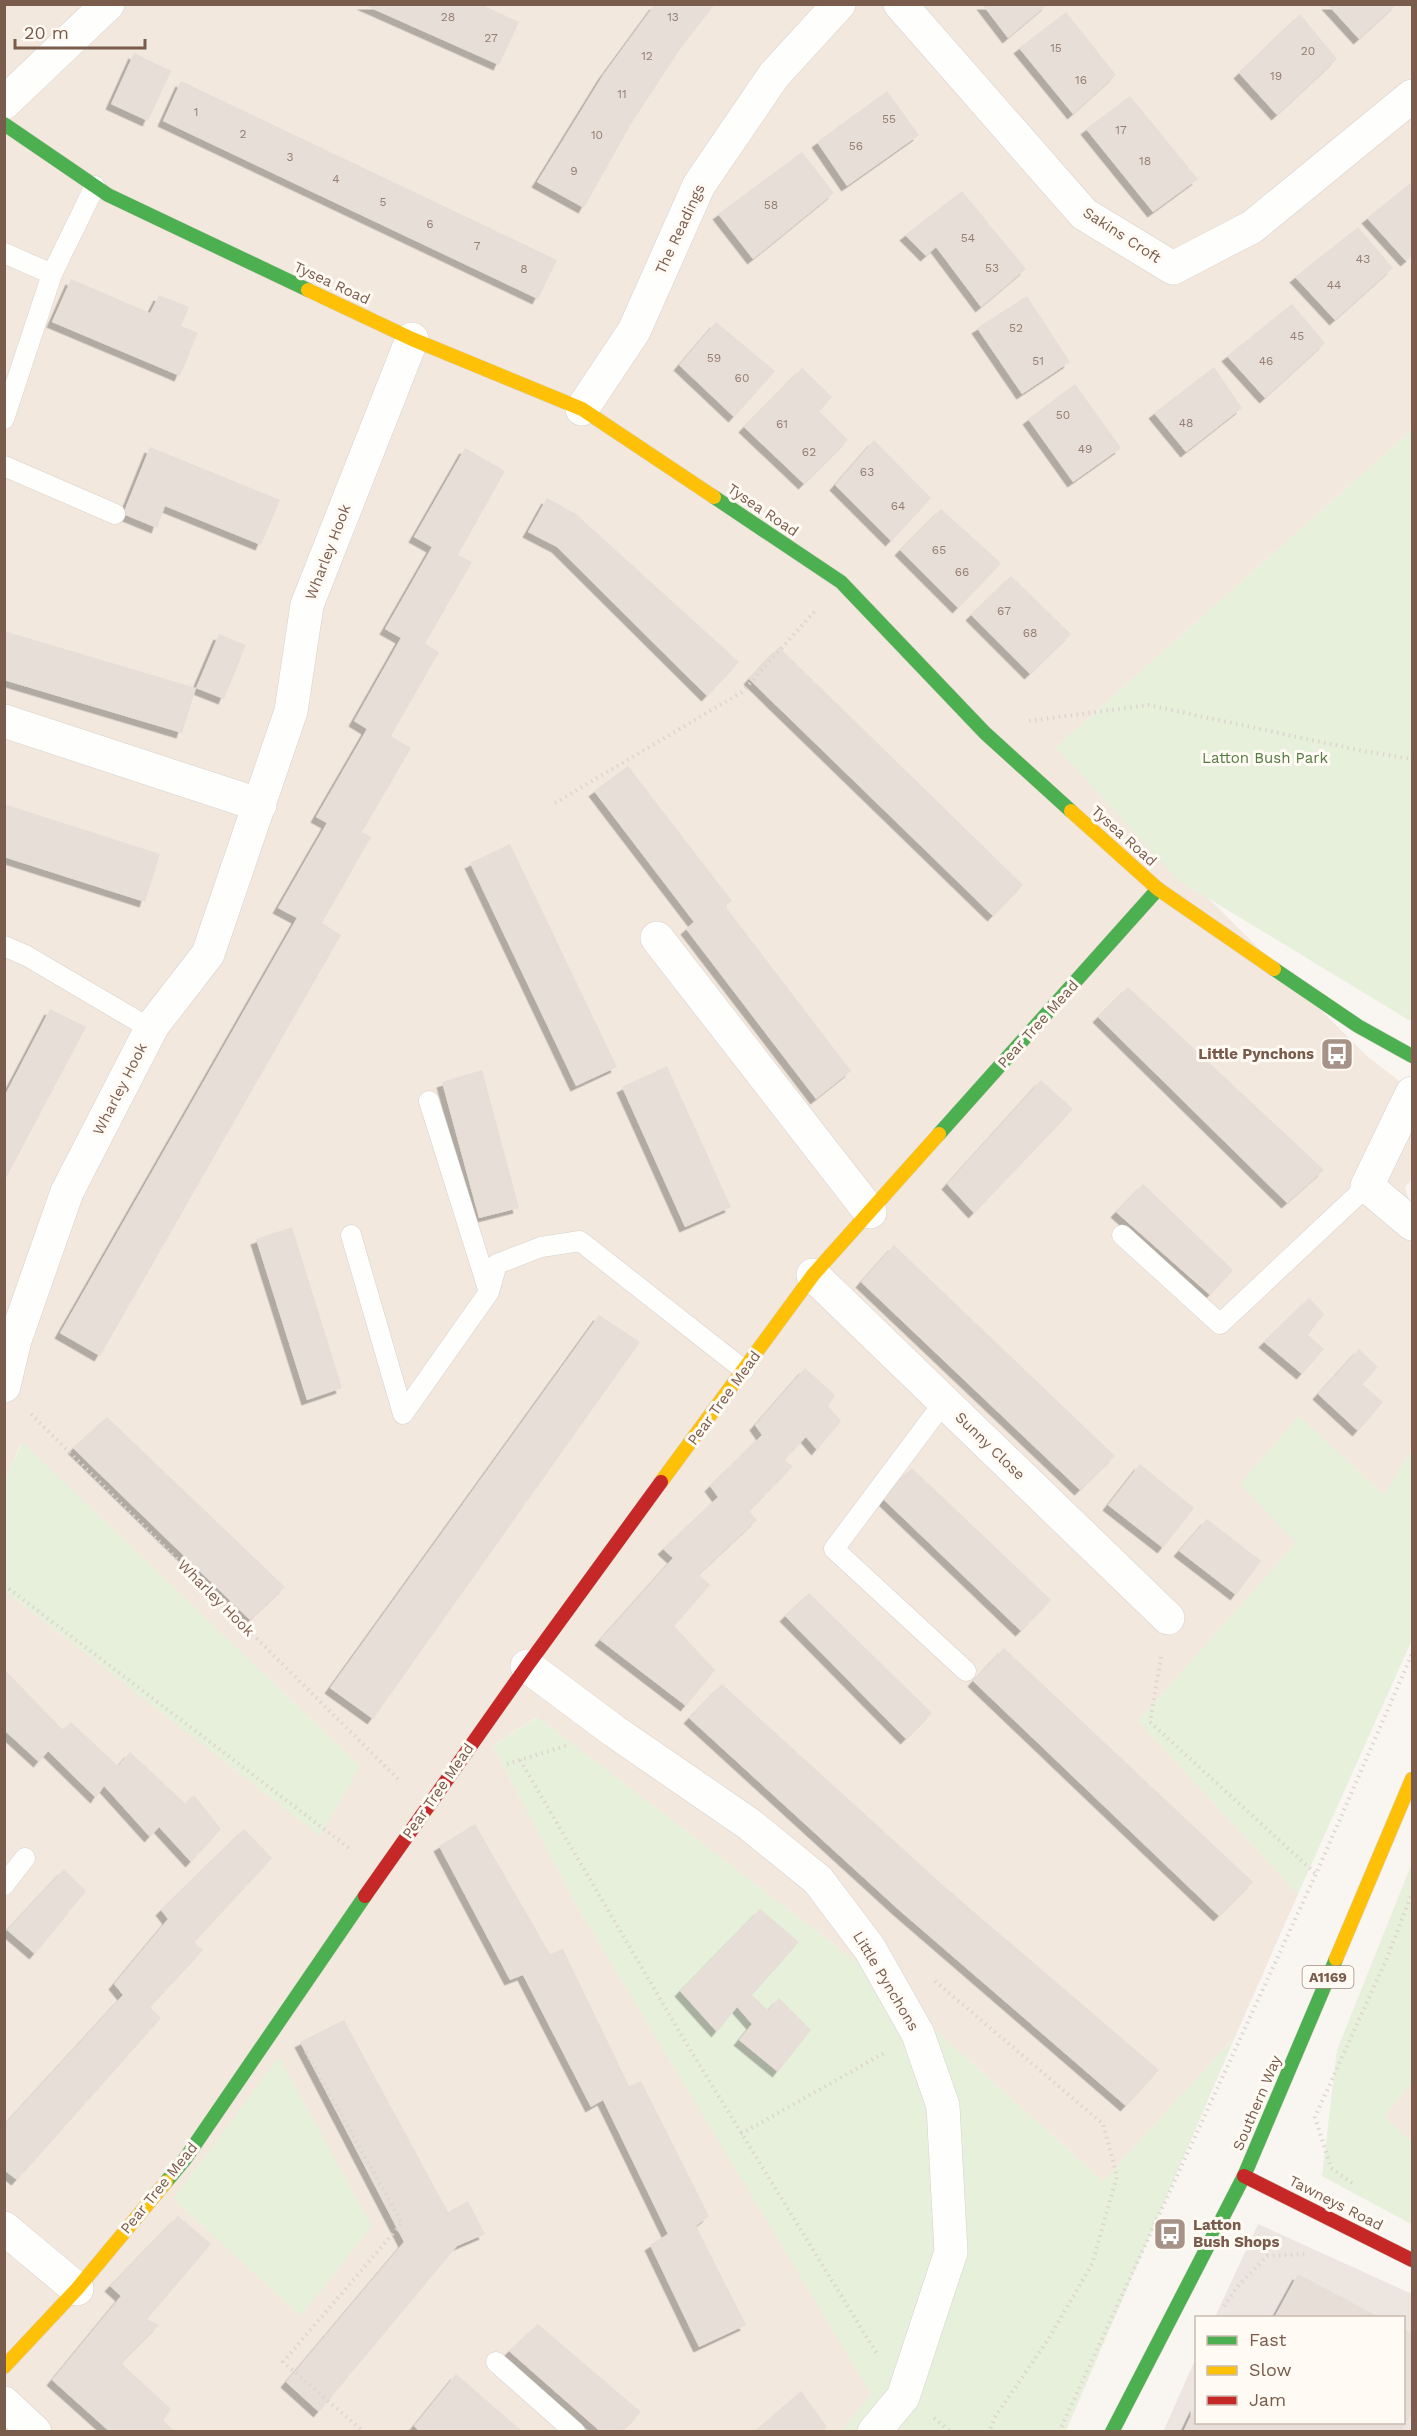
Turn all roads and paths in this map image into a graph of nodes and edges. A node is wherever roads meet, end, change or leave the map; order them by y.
1 (108, 4) edge
2 (839, 4) edge
3 (900, 4) edge
4 (1413, 96) edge
5 (4, 103) edge
6 (4, 124) edge
7 (94, 186) junction
8 (4, 252) edge
9 (52, 274) junction
10 (412, 339) junction
11 (582, 409) junction
12 (4, 419) edge
13 (4, 466) edge
14 (116, 514) dead end
15 (841, 582) junction
16 (4, 721) edge
17 (985, 733) junction
18 (1413, 759) edge
19 (555, 803) dead end
20 (260, 806) junction
21 (1158, 889) junction
22 (657, 938) dead end
23 (4, 946) edge
24 (151, 1029) junction
25 (1413, 1056) edge
26 (1413, 1093) edge
27 (429, 1101) dead end
28 (1366, 1186) junction
29 (870, 1212) junction
30 (1413, 1224) edge
31 (351, 1235) dead end
32 (1122, 1235) dead end
33 (813, 1275) junction
34 (489, 1292) junction
35 (744, 1370) junction
36 (4, 1386) edge
37 (944, 1402) junction
38 (30, 1414) dead end
39 (4, 1585) edge
40 (1168, 1618) joint
41 (1413, 1654) edge
42 (527, 1666) junction
43 (966, 1671) dead end
44 (614, 1731) junction
45 (520, 1760) junction
46 (1413, 1779) edge
47 (443, 1785) junction
48 (427, 1808) junction
49 (25, 1858) dead end
50 (381, 1872) junction
51 (1316, 1874) junction
52 (4, 1885) edge
53 (1413, 1893) edge
54 (933, 1979) dead end
55 (284, 2012) junction
56 (918, 2034) junction
57 (741, 2134) junction
58 (1244, 2176) junction
59 (1358, 2188) dead end
60 (4, 2228) edge
61 (1311, 2253) dead end
62 (1413, 2260) edge
63 (77, 2289) junction
64 (1222, 2310) dead end
65 (496, 2362) dead end
66 (4, 2367) edge
67 (903, 2397) junction
68 (4, 2403) edge
69 (35, 2432) edge
70 (364, 2432) edge
71 (575, 2432) edge
72 (874, 2432) edge
73 (951, 2432) edge
74 (989, 2432) edge
75 (1059, 2432) edge
76 (1112, 2432) edge

1 - 5 street
2 - 11 street, The Readings
3 - 4 street, Sakins Croft
6 - 7 street, Tysea Road
7 - 9 lane
7 - 10 street, Tysea Road
8 - 9 lane
9 - 12 lane
10 - 11 street, Tysea Road
10 - 20 street, Wharley Hook
11 - 15 street, Tysea Road
13 - 14 lane
15 - 17 street, Tysea Road
15 - 19 path
16 - 20 street
17 - 18 path
17 - 21 street, Tysea Road
20 - 24 street, Wharley Hook
21 - 25 street, Tysea Road
21 - 29 street, Pear Tree Mead
22 - 29 street
23 - 24 lane
24 - 36 street, Wharley Hook
26 - 28 street
27 - 34 lane
28 - 30 street
28 - 32 lane
29 - 33 street, Pear Tree Mead
31 - 34 lane
33 - 35 street, Pear Tree Mead
33 - 37 street, Sunny Close
34 - 35 lane
35 - 42 street, Pear Tree Mead
37 - 40 street, Sunny Close
37 - 43 lane
38 - 48 path, Wharley Hook
39 - 50 path
40 - 51 path
41 - 51 path
42 - 44 street, Little Pynchons
42 - 47 street, Pear Tree Mead
44 - 45 path
44 - 56 street, Little Pynchons
45 - 47 path
45 - 57 path
46 - 58 street, Southern Way / A1169
47 - 48 street, Pear Tree Mead
48 - 50 street, Pear Tree Mead
49 - 52 lane
50 - 55 street, Pear Tree Mead
51 - 75 path
53 - 59 path
54 - 74 path
55 - 63 street, Pear Tree Mead
55 - 70 path
56 - 57 path
56 - 67 street, Little Pynchons
57 - 67 path
58 - 62 street, Tawneys Road
58 - 76 street, Southern Way / A1169
60 - 63 street
61 - 64 path
63 - 66 street, Pear Tree Mead
65 - 71 lane
67 - 72 street, Little Pynchons
67 - 73 path
68 - 69 street

